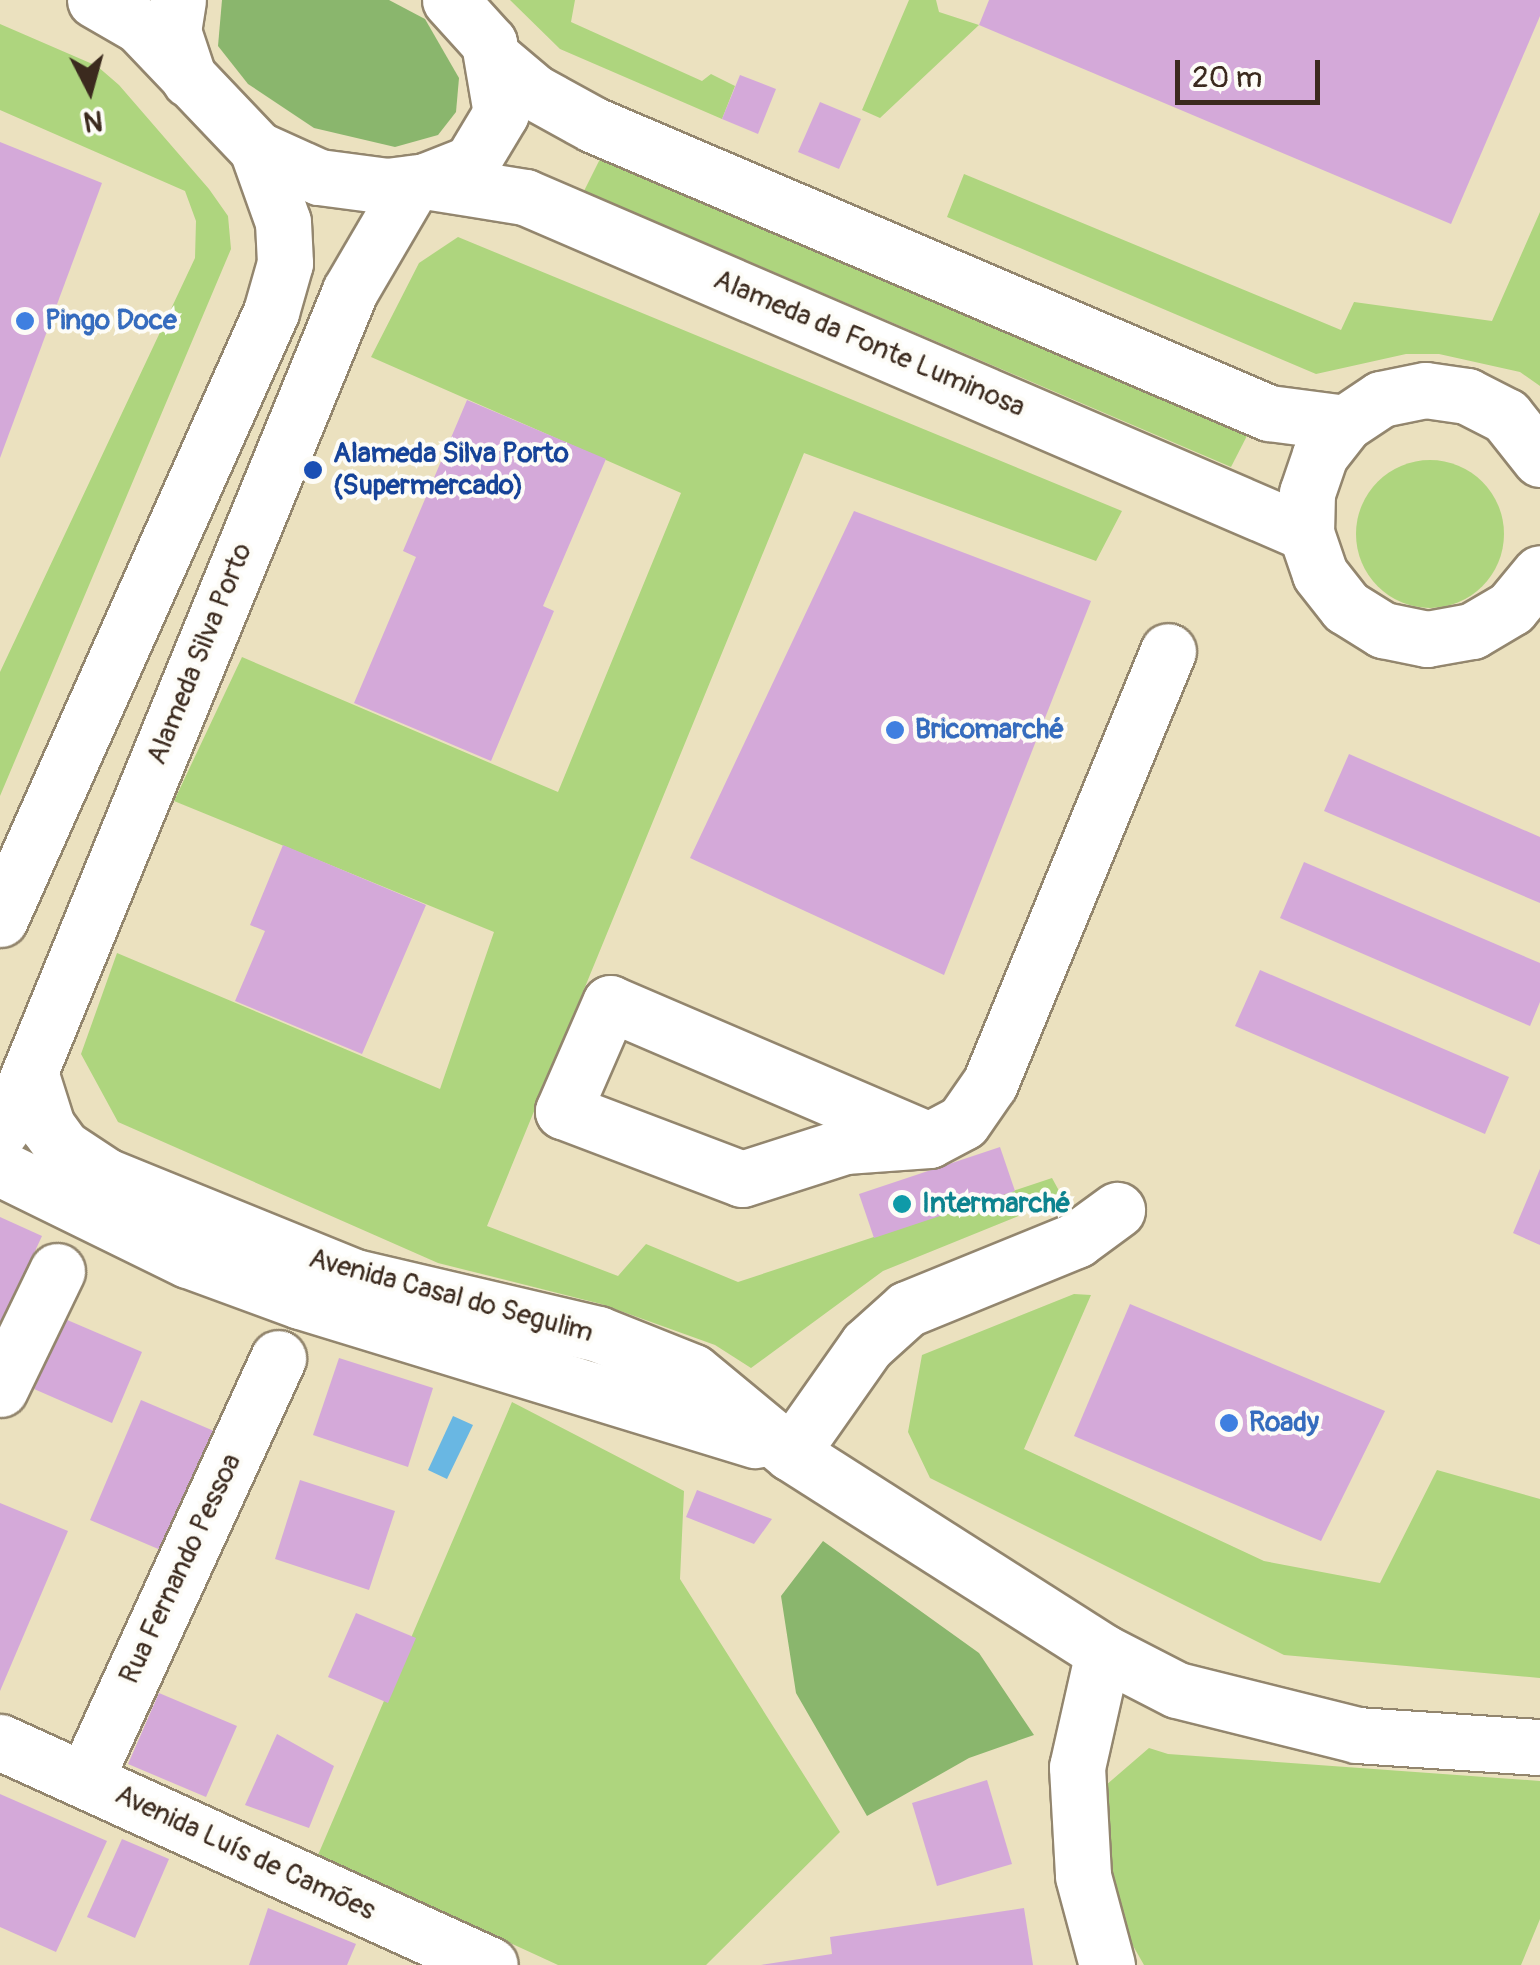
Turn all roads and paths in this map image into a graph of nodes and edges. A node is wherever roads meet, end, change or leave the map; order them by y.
1 (95, 0) edge
2 (178, 0) edge
3 (450, 0) edge
4 (496, 60) junction
5 (191, 82) junction
6 (257, 149) junction
7 (419, 182) junction
8 (1345, 423) junction
9 (1540, 459) edge
10 (1306, 533) junction
11 (1540, 574) edge
12 (1168, 651) dead end
13 (0, 920) edge
14 (0, 931) edge
15 (66, 979) junction
16 (30, 1072) junction
17 (0, 1131) edge
18 (929, 1140) junction
19 (0, 1168) edge
20 (1117, 1210) dead end
21 (57, 1271) dead end
22 (278, 1358) dead end
23 (0, 1389) edge
24 (791, 1453) junction
25 (1103, 1652) junction
26 (0, 1742) edge
27 (1540, 1747) edge
28 (85, 1780) junction
29 (490, 1965) edge
30 (1107, 1965) edge

1 - 5 main road, Alameda da Fonte Luminosa
2 - 5 main road, Alameda da Fonte Luminosa
3 - 4 main road
4 - 7 main road, Alameda da Fonte Luminosa
4 - 8 main road
5 - 6 main road, Alameda da Fonte Luminosa
6 - 7 main road, Alameda da Fonte Luminosa
6 - 13 main road
7 - 10 main road, Alameda da Fonte Luminosa
7 - 15 main road, Alameda Silva Porto
8 - 9 main road
8 - 10 main road
10 - 11 main road
12 - 18 main road
14 - 15 main road
15 - 16 main road, Alameda Silva Porto
16 - 17 main road, Alameda Silva Porto
16 - 24 main road, Avenida Casal do Segulim
18 - 18 main road
19 - 24 main road, Avenida Casal do Segulim
20 - 24 main road
21 - 23 main road
22 - 28 main road, Rua Fernando Pessoa
24 - 25 main road, Avenida Casal do Segulim
25 - 27 main road, Avenida Casal do Segulim
25 - 30 main road
26 - 28 main road, Avenida Luís de Camões
28 - 29 main road, Avenida Luís de Camões

